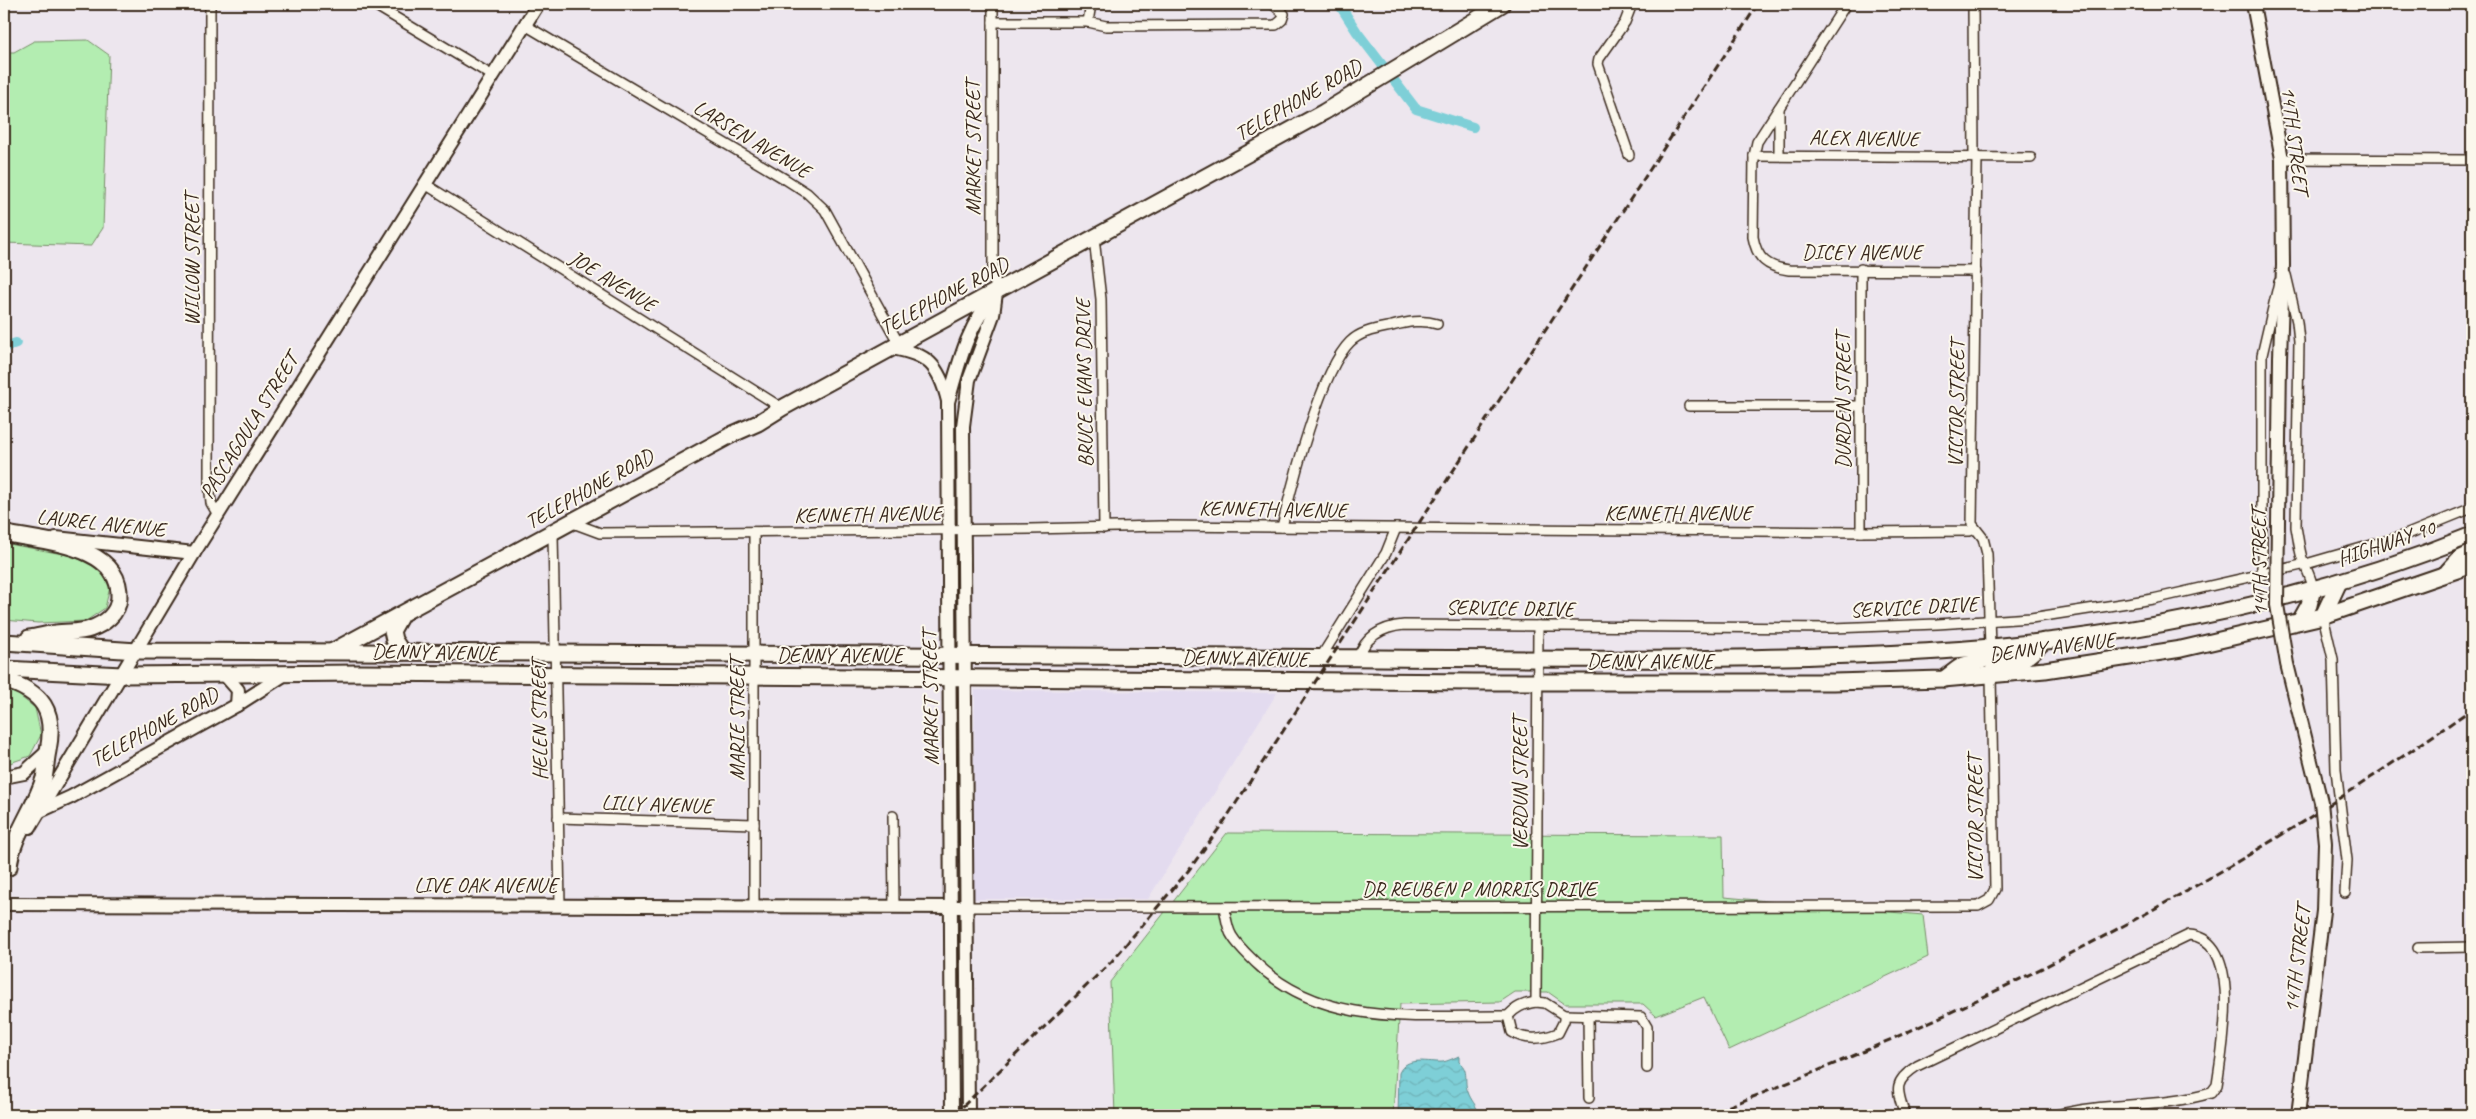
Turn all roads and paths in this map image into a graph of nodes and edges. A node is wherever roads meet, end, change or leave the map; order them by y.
1 (210, 4) edge
2 (373, 4) edge
3 (538, 4) edge
4 (993, 4) edge
5 (1091, 4) edge
6 (1273, 4) edge
7 (1502, 4) edge
8 (1632, 4) edge
9 (1846, 4) edge
10 (1973, 4) edge
11 (2253, 4) edge
12 (993, 22) junction
13 (1088, 22) junction
14 (525, 25) junction
15 (493, 76) junction
16 (1779, 108) junction
17 (1629, 155) dead end
18 (1779, 155) junction
19 (1754, 156) junction
20 (1975, 157) junction
21 (2031, 158) dead end
22 (2282, 159) junction
23 (2472, 160) edge
24 (425, 184) junction
25 (1094, 238) junction
26 (2283, 265) junction
27 (1861, 269) junction
28 (1976, 270) junction
29 (996, 293) junction
30 (1437, 324) dead end
31 (895, 346) junction
32 (948, 402) junction
33 (1689, 406) dead end
34 (1860, 406) junction
35 (782, 408) junction
36 (2472, 508) edge
37 (218, 514) junction
38 (573, 523) junction
39 (1282, 527) junction
40 (1104, 528) junction
41 (1396, 528) junction
42 (1974, 529) junction
43 (948, 530) junction
44 (963, 530) junction
45 (754, 532) junction
46 (1861, 532) junction
47 (6, 533) edge
48 (553, 534) junction
49 (2472, 535) edge
50 (194, 553) junction
51 (2472, 553) edge
52 (2306, 564) junction
53 (2472, 565) edge
54 (2262, 575) junction
55 (2443, 576) junction
56 (2339, 582) junction
57 (2313, 588) junction
58 (402, 614) junction
59 (2323, 616) junction
60 (1989, 621) junction
61 (2300, 621) junction
62 (1538, 626) junction
63 (2044, 641) junction
64 (7, 642) edge
65 (1990, 647) junction
66 (136, 651) junction
67 (332, 652) junction
68 (402, 652) junction
69 (555, 653) junction
70 (754, 654) junction
71 (958, 655) junction
72 (1321, 658) junction
73 (1358, 658) junction
74 (1538, 660) junction
75 (4, 669) edge
76 (287, 673) junction
77 (224, 674) junction
78 (555, 674) junction
79 (122, 675) junction
80 (754, 676) junction
81 (1991, 676) junction
82 (958, 677) junction
83 (1943, 679) junction
84 (4, 680) edge
85 (1538, 682) junction
86 (237, 705) junction
87 (48, 750) junction
88 (4, 777) edge
89 (38, 812) junction
90 (893, 816) dead end
91 (558, 818) junction
92 (754, 824) junction
93 (6, 871) edge
94 (2345, 893) dead end
95 (1989, 900) joint
96 (4, 904) edge
97 (560, 905) junction
98 (754, 906) junction
99 (952, 907) junction
100 (968, 907) junction
101 (1224, 907) junction
102 (1537, 907) junction
103 (894, 908) junction
104 (2472, 947) edge
105 (2418, 948) dead end
106 (1536, 1002) junction
107 (1508, 1016) junction
108 (1564, 1016) junction
109 (1588, 1016) junction
110 (1647, 1068) dead end
111 (1589, 1098) dead end
112 (2118, 1111) edge
113 (2105, 1112) edge
114 (952, 1115) edge
115 (968, 1115) edge
116 (1905, 1115) edge
117 (2056, 1115) edge
118 (2298, 1115) edge

1 - 37 street, WILLOW STREET
2 - 15 street
3 - 14 street, PASCAGOULA STREET
4 - 12 street, MARKET STREET
5 - 13 street
6 - 13 street
7 - 25 main road, TELEPHONE ROAD
8 - 17 street
9 - 16 street
10 - 20 street, VICTOR STREET
11 - 22 street, 14TH STREET
12 - 13 street
12 - 29 street, MARKET STREET
14 - 15 street, PASCAGOULA STREET
14 - 31 street, LARSEN AVENUE
15 - 24 street, PASCAGOULA STREET
16 - 18 street
16 - 19 street
18 - 19 street, ALEX AVENUE
18 - 20 street, ALEX AVENUE
19 - 27 street, DICEY AVENUE
20 - 21 street, ALEX AVENUE
20 - 28 street, VICTOR STREET
22 - 23 street
22 - 26 street, 14TH STREET
24 - 35 street, JOE AVENUE
24 - 37 street, PASCAGOULA STREET
25 - 29 main road, TELEPHONE ROAD
25 - 40 street, BRUCE EVANS DRIVE
26 - 52 street
26 - 54 street
26 - 118 street, 14TH STREET, bridge
27 - 28 street, DICEY AVENUE
27 - 34 street, DURDEN STREET
28 - 42 street, VICTOR STREET
29 - 31 main road, TELEPHONE ROAD
29 - 32 street, MARKET STREET
29 - 44 street, MARKET STREET
30 - 39 street
31 - 32 street
31 - 35 main road, TELEPHONE ROAD
32 - 43 street, MARKET STREET
33 - 34 street
34 - 46 street, DURDEN STREET
35 - 38 main road, TELEPHONE ROAD
36 - 52 street, SERVICE DRIVE
37 - 50 street, PASCAGOULA STREET
38 - 45 street, KENNETH AVENUE
38 - 48 main road, TELEPHONE ROAD
39 - 40 street, KENNETH AVENUE
39 - 41 street, KENNETH AVENUE
40 - 44 street, KENNETH AVENUE
41 - 46 street, KENNETH AVENUE
41 - 72 street
42 - 46 street, KENNETH AVENUE
42 - 60 street, VICTOR STREET
43 - 44 street, KENNETH AVENUE
43 - 45 street, KENNETH AVENUE
43 - 71 street, MARKET STREET
44 - 71 street, MARKET STREET
45 - 70 street, MARIE STREET
47 - 50 street, LAUREL AVENUE
47 - 64 main road
48 - 58 main road, TELEPHONE ROAD
48 - 69 street, HELEN STREET
49 - 56 main road, HIGHWAY 90
50 - 66 street, PASCAGOULA STREET
51 - 55 main road
52 - 54 street, SERVICE DRIVE
52 - 57 street
53 - 55 main road, DENNY AVENUE
54 - 60 street, SERVICE DRIVE
55 - 59 main road, DENNY AVENUE
56 - 57 main road, HIGHWAY 90
56 - 59 main road
57 - 61 main road
57 - 63 main road, DENNY AVENUE
58 - 67 main road, TELEPHONE ROAD
58 - 68 main road
59 - 61 main road, DENNY AVENUE
59 - 94 street
60 - 62 street, SERVICE DRIVE
60 - 65 street, VICTOR STREET
61 - 81 main road, DENNY AVENUE
62 - 73 street, SERVICE DRIVE
62 - 74 street, VERDUN STREET
63 - 65 main road, DENNY AVENUE
63 - 81 main road
64 - 66 main road, DENNY AVENUE
65 - 74 main road, DENNY AVENUE
65 - 83 main road
66 - 67 main road, DENNY AVENUE
66 - 79 street, PASCAGOULA STREET
67 - 68 main road, DENNY AVENUE
68 - 69 main road, DENNY AVENUE
69 - 70 main road, DENNY AVENUE
69 - 78 street, HELEN STREET
70 - 71 main road, DENNY AVENUE
70 - 80 street, MARIE STREET
71 - 72 main road, DENNY AVENUE
71 - 82 street, MARKET STREET
72 - 73 main road, DENNY AVENUE
73 - 74 main road, DENNY AVENUE
74 - 85 street, VERDUN STREET
75 - 79 main road, DENNY AVENUE
76 - 77 main road, DENNY AVENUE
76 - 78 main road, DENNY AVENUE
76 - 86 street, TELEPHONE ROAD
77 - 79 main road, DENNY AVENUE
77 - 86 street
78 - 80 main road, DENNY AVENUE
78 - 91 street, HELEN STREET
79 - 89 street, PASCAGOULA STREET
80 - 82 main road, DENNY AVENUE
80 - 92 street, MARIE STREET
81 - 83 main road, DENNY AVENUE
81 - 95 street, VICTOR STREET
82 - 85 main road, DENNY AVENUE
82 - 99 street, MARKET STREET
82 - 100 street, MARKET STREET
83 - 85 main road, DENNY AVENUE
84 - 87 main road
85 - 102 street, VERDUN STREET
86 - 89 street, TELEPHONE ROAD
87 - 88 street
87 - 93 main road
89 - 93 street, PASCAGOULA STREET
90 - 103 street
91 - 92 street, LILLY AVENUE
91 - 97 street, HELEN STREET
92 - 98 street, MARIE STREET
95 - 102 street, DR REUBEN P MORRIS DRIVE
96 - 97 street, LIVE OAK AVENUE
97 - 98 street, LIVE OAK AVENUE
98 - 103 street, LIVE OAK AVENUE
99 - 100 street, LIVE OAK AVENUE
99 - 103 street, LIVE OAK AVENUE
99 - 114 street, MARKET STREET
100 - 101 street, DR REUBEN P MORRIS DRIVE
100 - 115 street, MARKET STREET
101 - 102 street, DR REUBEN P MORRIS DRIVE
101 - 107 street
102 - 106 street, VERDUN STREET
104 - 105 street
106 - 107 street
106 - 108 street
107 - 108 street
108 - 109 street
109 - 110 street
109 - 111 street
112 - 113 street
112 - 116 street
113 - 117 street

